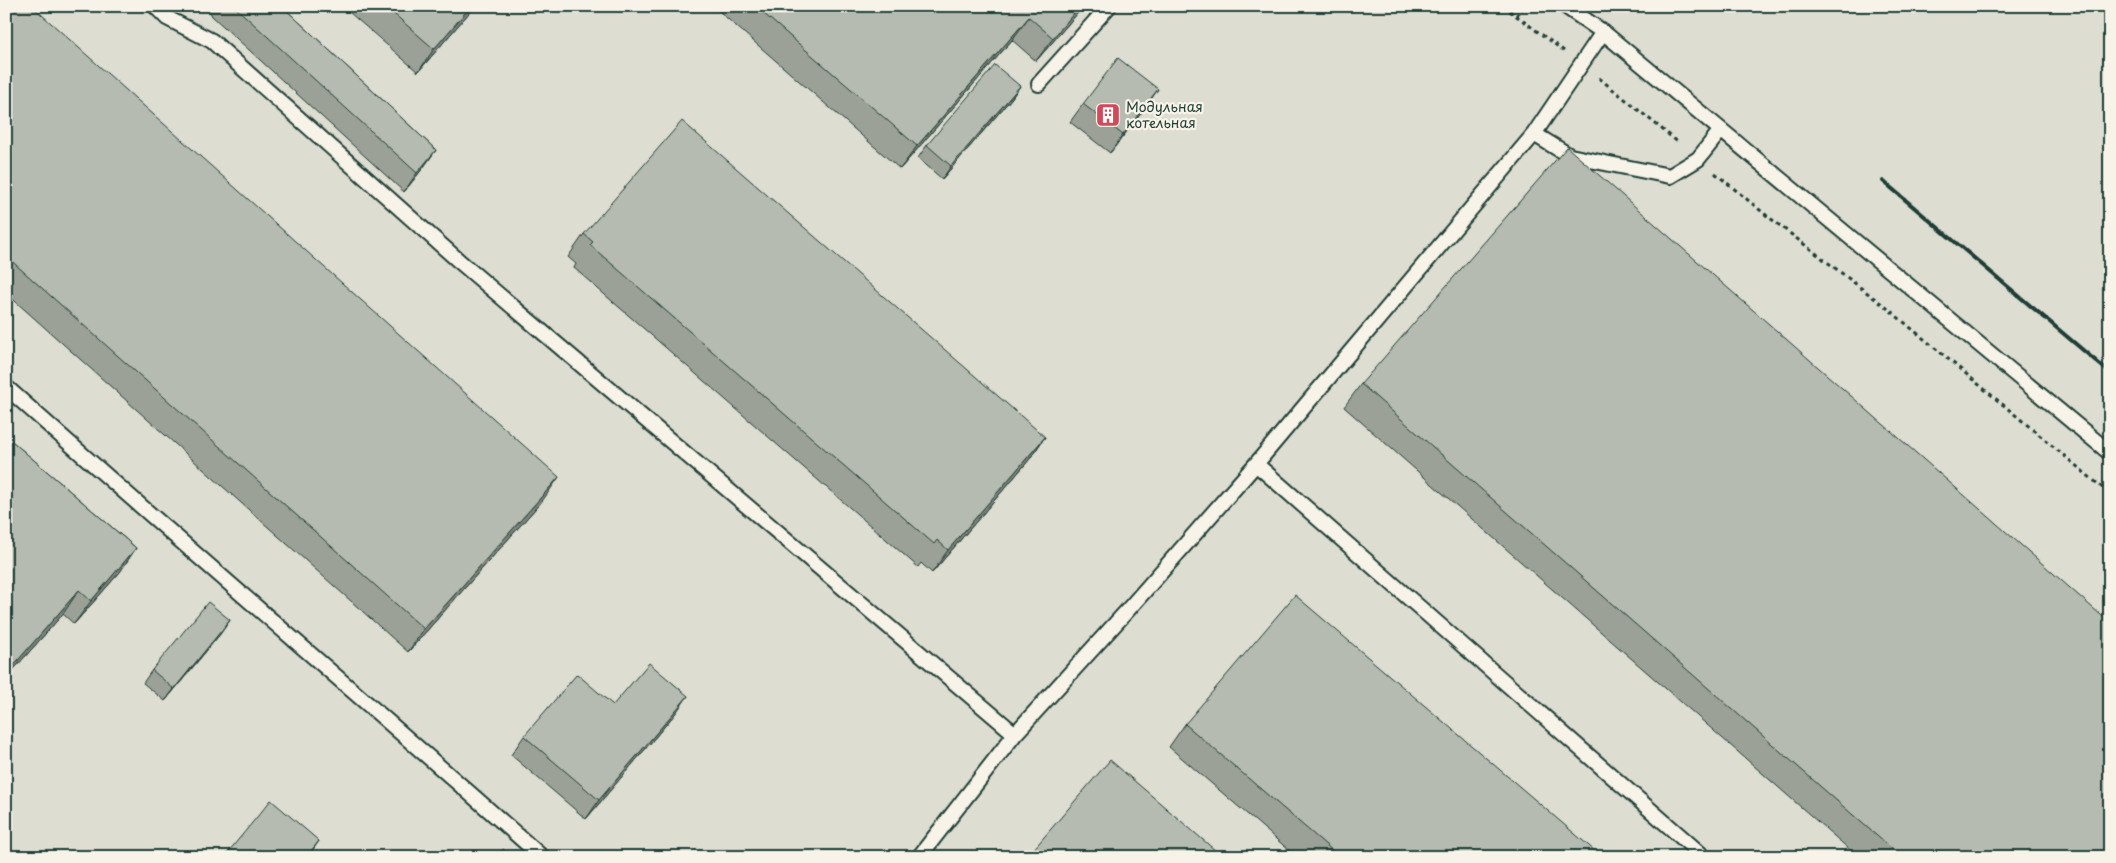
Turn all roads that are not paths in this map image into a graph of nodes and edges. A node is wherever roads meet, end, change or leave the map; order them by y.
1 (155, 6) edge
2 (1109, 6) edge
3 (1565, 6) edge
4 (1603, 32) junction
5 (1039, 84) dead end
6 (1721, 130) junction
7 (1534, 134) junction
8 (6, 386) edge
9 (2110, 453) edge
10 (1256, 464) junction
11 (1015, 734) junction
12 (542, 857) edge
13 (919, 857) edge
14 (1704, 857) edge

1 - 11 lane
2 - 5 lane
3 - 4 lane
4 - 6 lane
4 - 7 lane
6 - 7 lane
6 - 9 lane
7 - 10 lane
8 - 12 lane
10 - 11 lane
10 - 14 lane
11 - 13 lane

